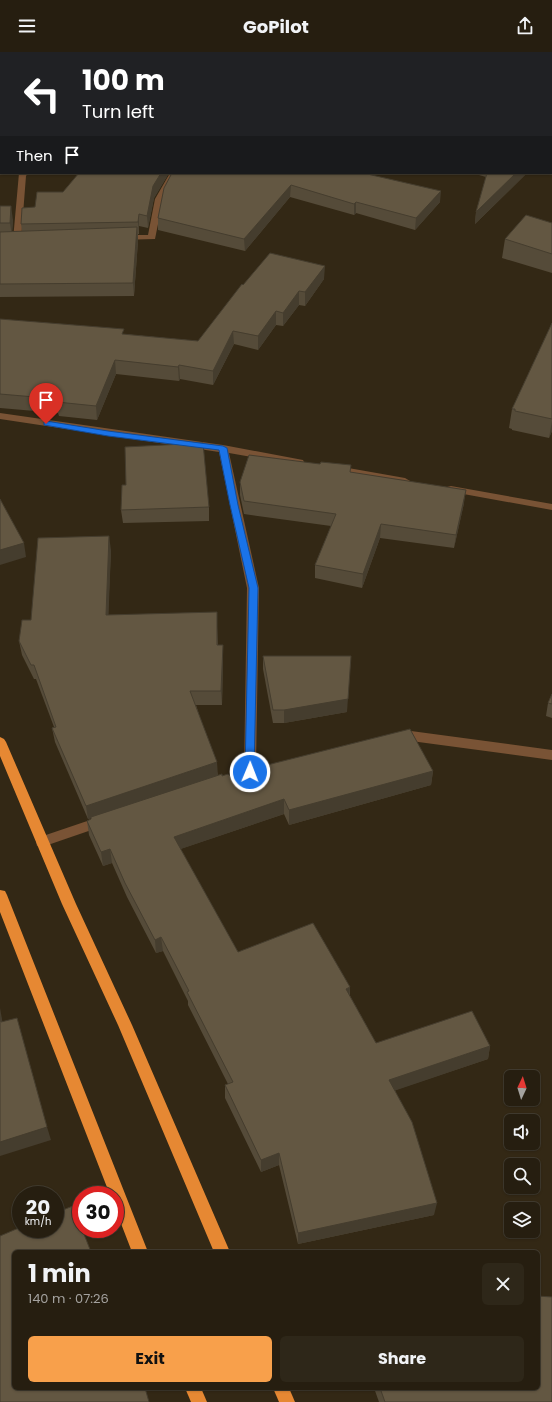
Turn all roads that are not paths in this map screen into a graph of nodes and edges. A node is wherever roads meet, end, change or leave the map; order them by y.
1 (23, 174) edge
2 (173, 174) edge
3 (112, 238) edge
4 (6, 241) edge
5 (0, 416) edge
6 (223, 448) junction
7 (309, 464) edge
8 (325, 467) edge
9 (419, 483) edge
10 (442, 488) edge
11 (552, 507) edge
12 (388, 741) edge
13 (0, 742) edge
14 (552, 755) edge
15 (272, 767) edge
16 (250, 772) junction
17 (235, 777) edge
18 (116, 817) edge
19 (42, 842) junction
20 (0, 895) edge
21 (139, 1250) edge
22 (221, 1250) edge
23 (195, 1390) edge
24 (282, 1390) edge
25 (199, 1402) edge
26 (287, 1402) edge

1 - 4 street
2 - 3 street
5 - 6 street
6 - 7 street
6 - 16 street
8 - 9 street
10 - 11 street
12 - 14 street
13 - 19 highway
15 - 16 street
16 - 17 street
18 - 19 street
19 - 22 highway
20 - 21 highway
23 - 25 highway
24 - 26 highway

